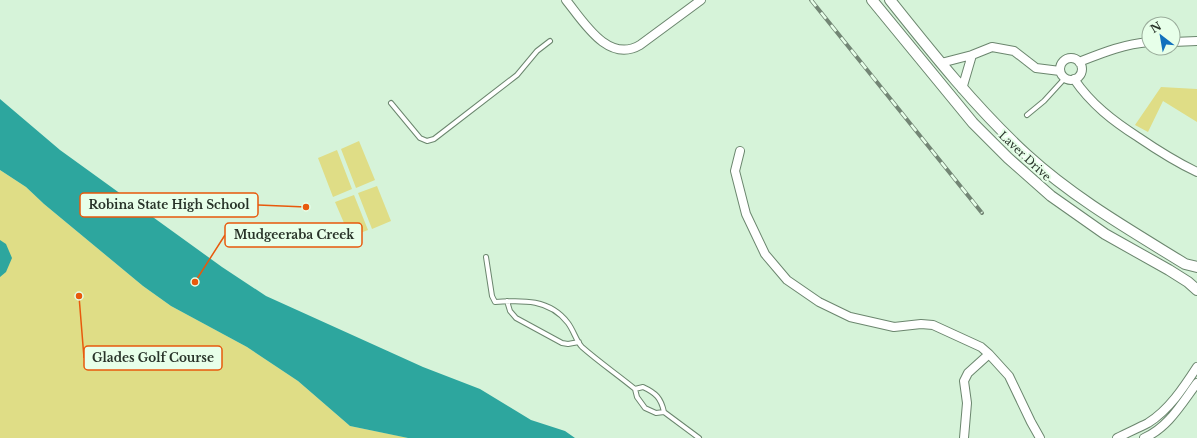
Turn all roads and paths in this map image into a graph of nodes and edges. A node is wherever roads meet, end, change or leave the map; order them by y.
1 (566, 0) edge
2 (701, 0) edge
3 (872, 0) edge
4 (890, 0) edge
5 (550, 41) dead end
6 (1197, 41) edge
7 (1181, 42) edge
8 (1141, 43) edge
9 (972, 55) junction
10 (1079, 62) junction
11 (941, 63) junction
12 (1060, 71) junction
13 (1065, 78) junction
14 (1074, 79) junction
15 (962, 89) junction
16 (391, 103) dead end
17 (1027, 115) dead end
18 (740, 151) dead end
19 (1197, 172) edge
20 (486, 257) dead end
21 (1197, 268) edge
22 (1197, 290) edge
23 (508, 301) junction
24 (579, 342) junction
25 (989, 354) junction
26 (1197, 367) edge
27 (1197, 383) edge
28 (635, 389) junction
29 (664, 412) junction
30 (699, 438) edge
31 (964, 438) edge
32 (1040, 438) edge
33 (1117, 438) edge
34 (1144, 438) edge

1 - 2 street
3 - 22 street, Laver Drive
4 - 11 street, Laver Drive
5 - 16 lane
6 - 7 street
8 - 10 street
9 - 11 street
9 - 12 street
9 - 15 street
10 - 12 street
10 - 14 street
11 - 15 street, Laver Drive
12 - 13 street
13 - 14 street
13 - 17 lane
14 - 19 street
15 - 21 street, Laver Drive
18 - 25 street
20 - 23 lane
23 - 24 lane
23 - 24 lane
24 - 28 lane
25 - 31 street
25 - 32 street
26 - 33 street
27 - 34 street
28 - 29 lane
28 - 29 lane
29 - 30 lane

